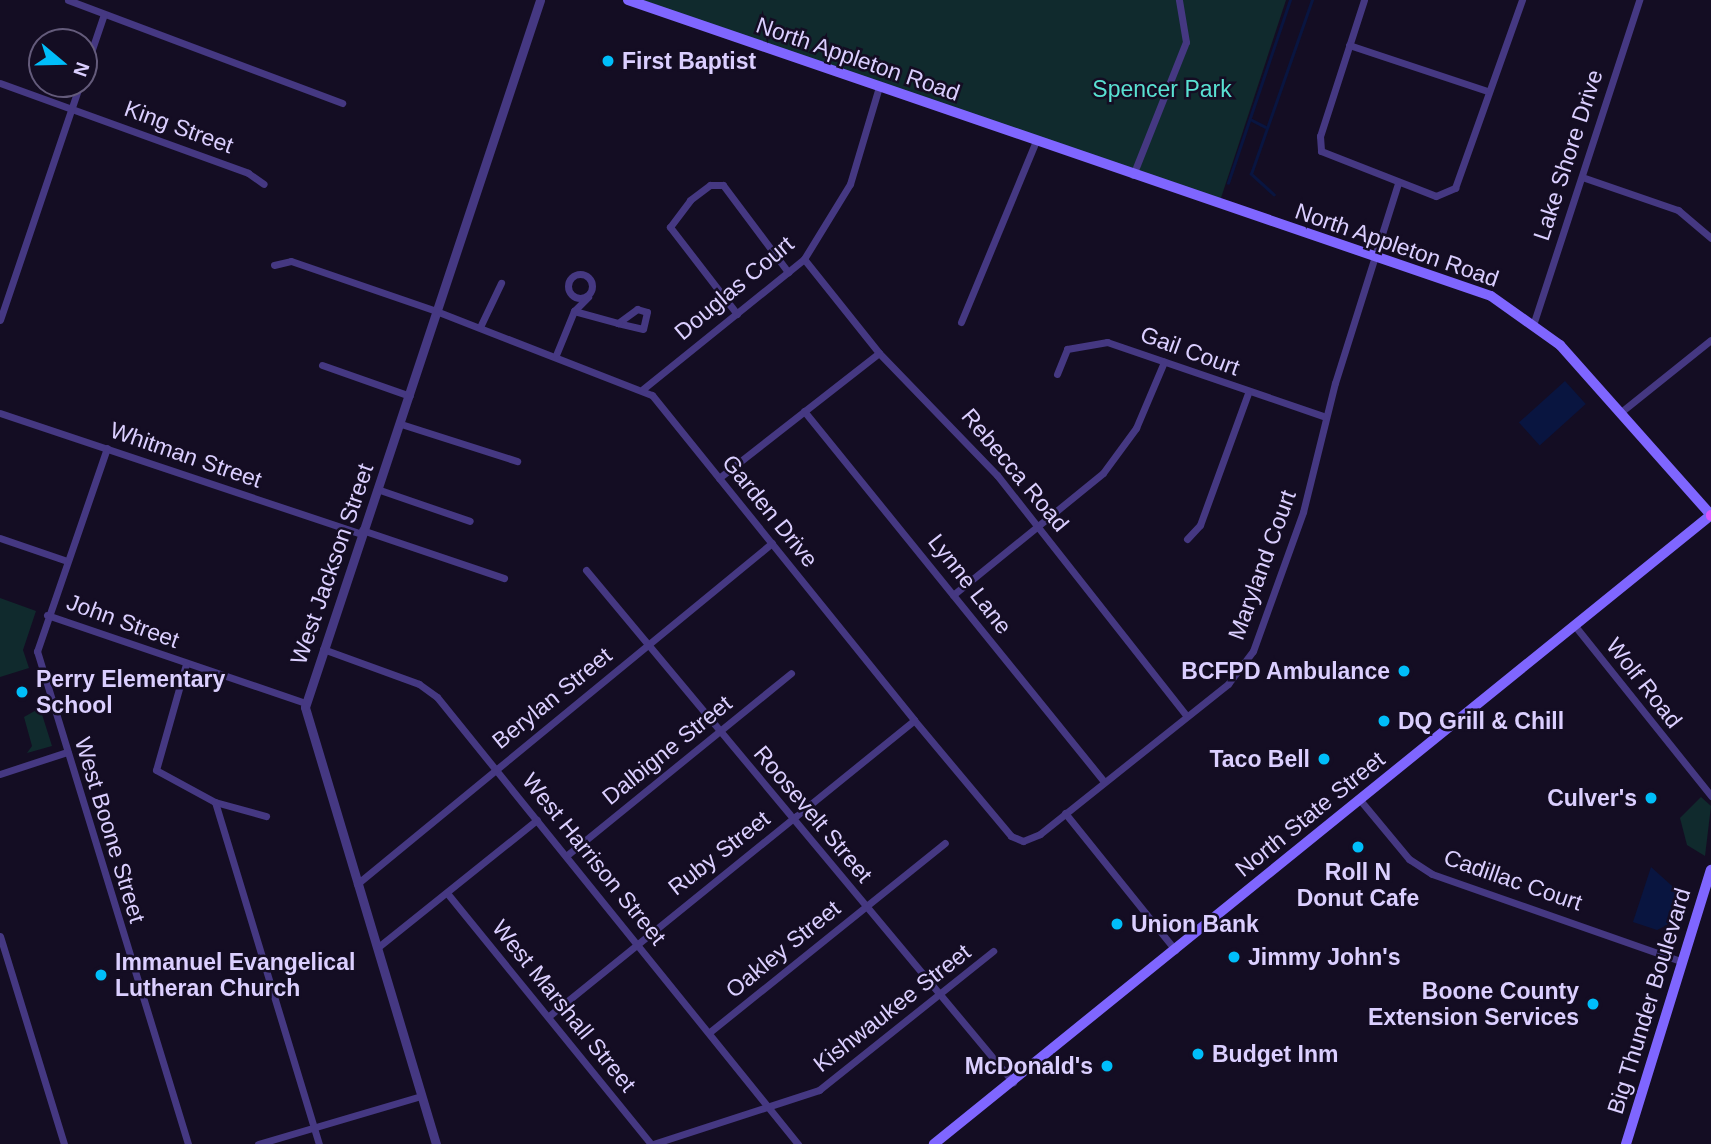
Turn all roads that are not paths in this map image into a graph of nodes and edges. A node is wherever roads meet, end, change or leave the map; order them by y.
1 (68, 0) edge
2 (540, 0) edge
3 (628, 0) edge
4 (1179, 0) edge
5 (1364, 0) edge
6 (1522, 0) edge
7 (1639, 0) edge
8 (104, 14) junction
9 (98, 32) edge
10 (1349, 45) junction
11 (0, 83) edge
12 (879, 87) junction
13 (1488, 91) junction
14 (75, 98) edge
15 (342, 103) dead end
16 (72, 108) junction
17 (1036, 141) junction
18 (1133, 174) junction
19 (1582, 177) junction
20 (264, 184) dead end
21 (1398, 184) junction
22 (1711, 238) edge
23 (1374, 257) junction
24 (804, 259) junction
25 (274, 265) dead end
26 (788, 272) junction
27 (501, 283) dead end
28 (588, 297) dead end
29 (436, 311) junction
30 (574, 311) junction
31 (737, 314) junction
32 (0, 320) edge
33 (961, 322) dead end
34 (618, 323) dead end
35 (1535, 323) junction
36 (480, 327) junction
37 (1711, 340) edge
38 (879, 354) junction
39 (556, 355) junction
40 (1164, 362) junction
41 (322, 365) dead end
42 (1057, 374) dead end
43 (643, 388) junction
44 (1248, 393) junction
45 (410, 396) junction
46 (804, 411) junction
47 (0, 412) edge
48 (1621, 412) junction
49 (1326, 417) junction
50 (401, 424) junction
51 (107, 448) junction
52 (517, 461) dead end
53 (719, 478) junction
54 (377, 489) junction
55 (1711, 516) edge
56 (470, 521) dead end
57 (1038, 528) junction
58 (361, 532) junction
59 (0, 538) edge
60 (1187, 539) dead end
61 (772, 543) junction
62 (67, 561) junction
63 (586, 570) dead end
64 (503, 578) dead end
65 (953, 596) junction
66 (47, 615) junction
67 (1575, 626) junction
68 (647, 645) junction
69 (323, 649) junction
70 (186, 664) junction
71 (790, 673) dead end
72 (305, 703) junction
73 (1186, 715) junction
74 (914, 720) junction
75 (719, 733) junction
76 (66, 752) junction
77 (496, 768) junction
78 (0, 774) edge
79 (1104, 782) junction
80 (1711, 796) edge
81 (1360, 800) junction
82 (215, 802) junction
83 (1065, 813) junction
84 (266, 816) dead end
85 (537, 820) junction
86 (792, 820) junction
87 (1006, 830) joint
88 (944, 843) dead end
89 (566, 856) junction
90 (1711, 870) edge
91 (357, 884) junction
92 (447, 893) junction
93 (866, 906) junction
94 (0, 936) edge
95 (638, 943) junction
96 (377, 948) junction
97 (1175, 950) junction
98 (993, 951) dead end
99 (1678, 960) junction
100 (942, 995) junction
101 (548, 1016) junction
102 (711, 1031) junction
103 (1013, 1082) junction
104 (421, 1096) junction
105 (773, 1107) junction
106 (314, 1128) junction
107 (64, 1144) edge
108 (188, 1144) edge
109 (258, 1144) edge
110 (319, 1144) edge
111 (436, 1144) edge
112 (652, 1144) edge
113 (798, 1144) edge
114 (934, 1144) edge
115 (1626, 1144) edge

1 - 8 street
2 - 29 street, West Jackson Street
3 - 12 main road, North Appleton Road
4 - 18 street
5 - 10 street
6 - 13 street
7 - 19 street, Lake Shore Drive
8 - 9 street
8 - 15 street
10 - 13 street
10 - 21 street
11 - 16 street, King Street
12 - 17 main road, North Appleton Road
12 - 24 street, Douglas Court
13 - 21 street
14 - 16 street
16 - 20 street, King Street
16 - 32 street
17 - 18 main road, North Appleton Road
17 - 33 street
18 - 23 main road, North Appleton Road
19 - 22 street
19 - 35 street, Lake Shore Drive
21 - 23 street, Maryland Court
23 - 35 main road, North Appleton Road
23 - 49 street, Maryland Court
24 - 26 street, Douglas Court
24 - 38 street, Rebecca Road
25 - 29 street, Garden Drive
26 - 31 street, Douglas Court
26 - 31 street
27 - 36 street
28 - 30 street
29 - 36 street, Garden Drive
29 - 45 street, West Jackson Street
30 - 34 street
30 - 39 street
31 - 43 street, Douglas Court
35 - 48 main road, North Appleton Road
36 - 39 street, Garden Drive
37 - 48 street
38 - 46 street
38 - 57 street, Rebecca Road
39 - 43 street, Garden Drive
40 - 42 street, Gail Court
40 - 44 street, Gail Court
40 - 57 street
41 - 45 street
43 - 53 street, Garden Drive
44 - 49 street, Gail Court
44 - 60 street
45 - 50 street, West Jackson Street
46 - 53 street
46 - 65 street, Lynne Lane
47 - 51 street, Whitman Street
48 - 55 main road, North Appleton Road
49 - 73 street, Maryland Court
50 - 52 street
50 - 54 street, West Jackson Street
51 - 58 street, Whitman Street
51 - 62 street, West Boone Street
53 - 61 street, Garden Drive
54 - 56 street
54 - 58 street, West Jackson Street
55 - 67 main road, North State Street
57 - 65 street
57 - 73 street, Rebecca Road
58 - 64 street, Whitman Street
58 - 69 street, West Jackson Street
59 - 62 street
61 - 68 street, Berylan Street
61 - 74 street, Garden Drive
62 - 66 street, West Boone Street
63 - 68 street, Roosevelt Street
65 - 79 street, Lynne Lane
66 - 70 street, John Street
66 - 76 street, West Boone Street
67 - 80 street, Wolf Road
67 - 81 main road, North State Street
68 - 75 street, Roosevelt Street
68 - 77 street, Berylan Street
69 - 72 street, West Jackson Street
69 - 77 street, West Harrison Street
70 - 72 street, John Street
70 - 82 street
71 - 75 street, Dalbigne Street
72 - 91 street
73 - 79 street, Maryland Court
74 - 86 street, Ruby Street
74 - 87 street, Garden Drive
75 - 86 street, Roosevelt Street
75 - 89 street, Dalbigne Street
76 - 78 street
76 - 108 street, West Boone Street
77 - 85 street, West Harrison Street
77 - 91 street, Berylan Street
79 - 83 street, Maryland Court
81 - 97 main road, North State Street
81 - 99 street, Cadillac Court
82 - 84 street
82 - 106 street
83 - 87 street, Maryland Court
83 - 97 street
85 - 89 street, West Harrison Street
85 - 92 street
86 - 93 street, Roosevelt Street
86 - 95 street, Ruby Street
88 - 93 street, Oakley Street
89 - 95 street, West Harrison Street
90 - 99 main road, Big Thunder Boulevard
91 - 96 street
92 - 96 street
92 - 101 street, West Marshall Street
93 - 100 street, Roosevelt Street
93 - 102 street, Oakley Street
94 - 107 street
95 - 101 street, Ruby Street
95 - 102 street, West Harrison Street
96 - 104 street
97 - 103 main road, North State Street
98 - 100 street, Kishwaukee Street
99 - 115 main road, Big Thunder Boulevard
100 - 103 street, Roosevelt Street
100 - 105 street, Kishwaukee Street
101 - 112 street, West Marshall Street
102 - 105 street, West Harrison Street
103 - 114 main road, North State Street
104 - 106 street
104 - 111 street
105 - 112 street, Kishwaukee Street
105 - 113 street, West Harrison Street
106 - 109 street
106 - 110 street

